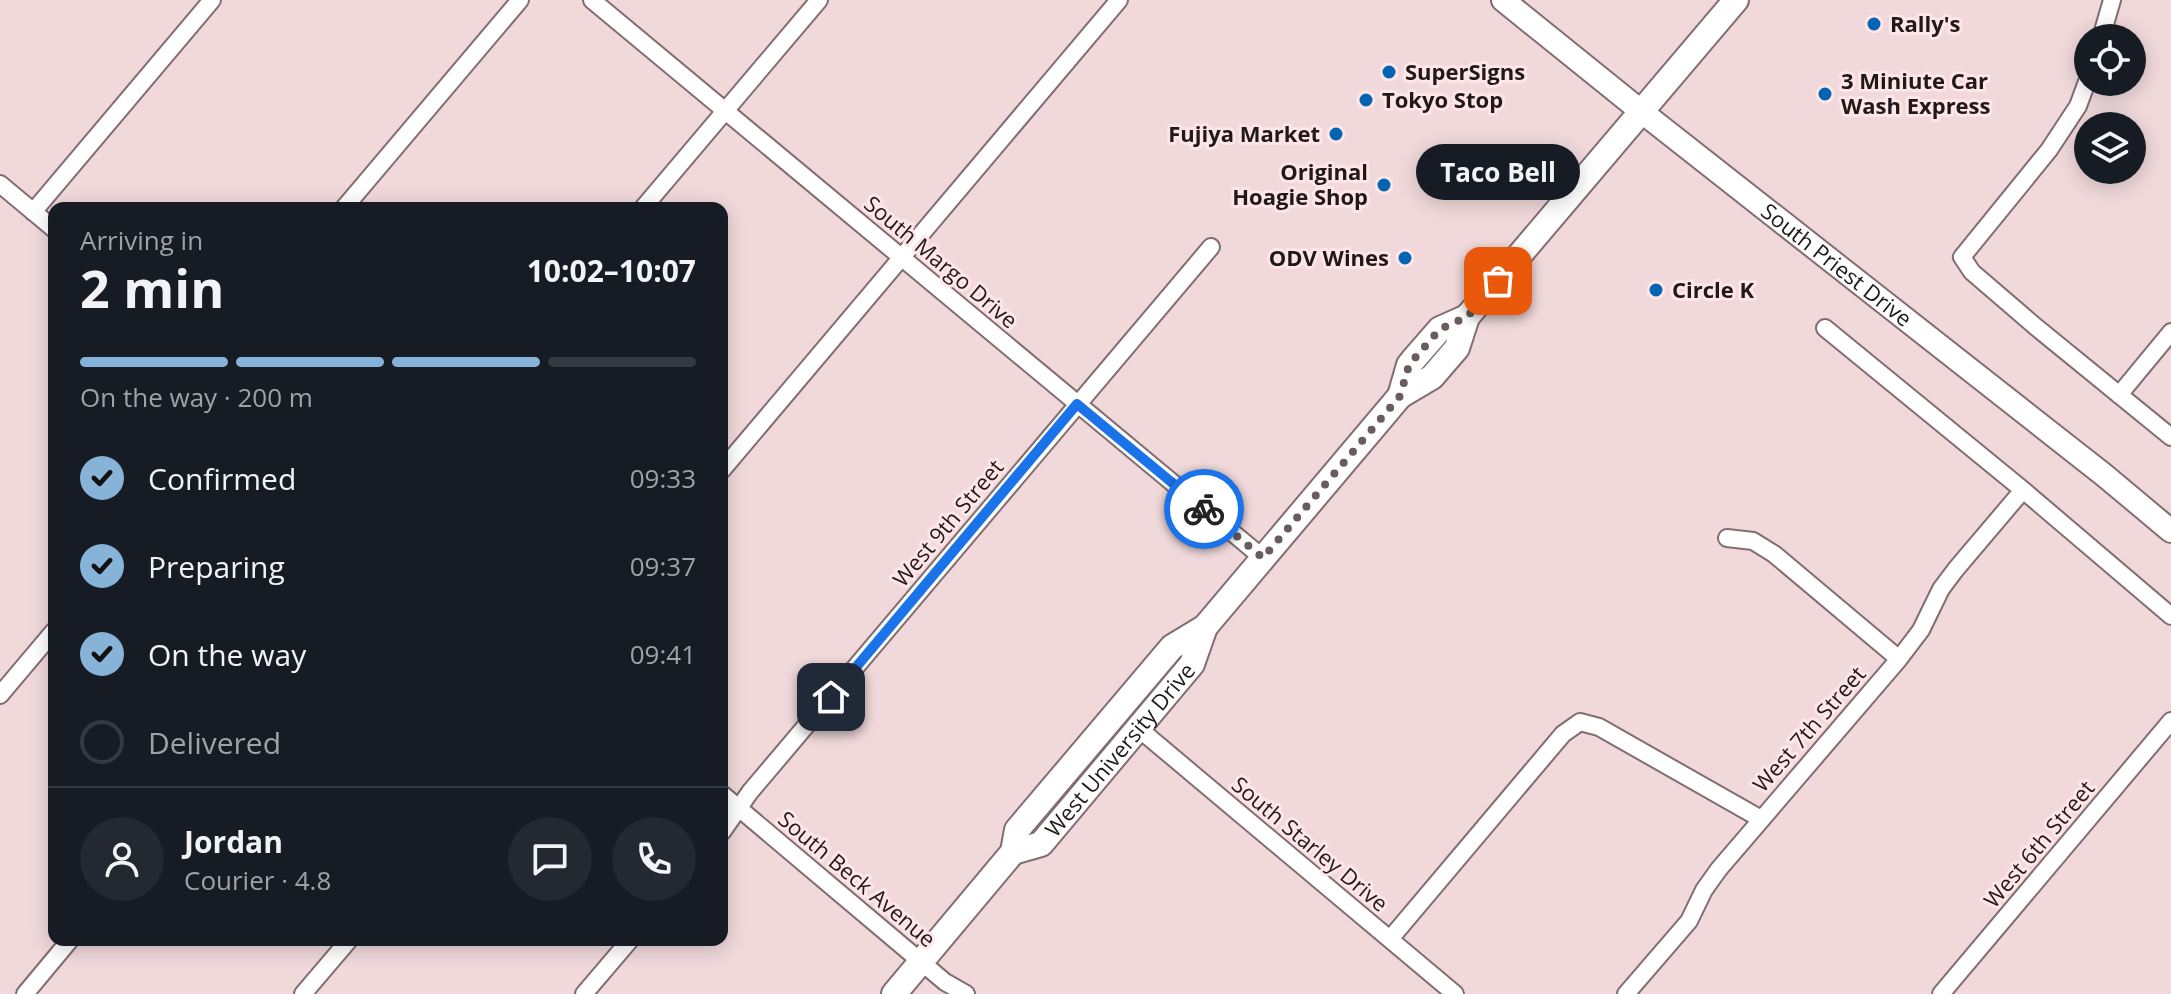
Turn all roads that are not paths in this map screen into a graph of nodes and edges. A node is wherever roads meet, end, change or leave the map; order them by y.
1 (212, 0) edge
2 (520, 0) edge
3 (592, 0) edge
4 (819, 0) edge
5 (1119, 0) edge
6 (1503, 0) edge
7 (1736, 0) edge
8 (2112, 0) edge
9 (2105, 24) edge
10 (2082, 96) edge
11 (726, 111) junction
12 (1642, 112) junction
13 (0, 184) edge
14 (349, 202) edge
15 (648, 202) edge
16 (33, 212) junction
17 (48, 224) edge
18 (1211, 247) dead end
19 (902, 258) junction
20 (1825, 328) dead end
21 (2171, 332) edge
22 (2119, 395) junction
23 (1077, 404) junction
24 (2171, 437) edge
25 (728, 463) edge
26 (2023, 490) junction
27 (2171, 531) edge
28 (1727, 538) dead end
29 (1263, 558) junction
30 (2171, 616) edge
31 (1205, 627) junction
32 (48, 638) edge
33 (1899, 659) junction
34 (0, 695) edge
35 (2171, 721) edge
36 (1138, 728) junction
37 (728, 799) edge
38 (739, 808) junction
39 (1761, 819) junction
40 (728, 824) edge
41 (1013, 852) junction
42 (1390, 939) junction
43 (65, 946) edge
44 (344, 946) edge
45 (625, 946) edge
46 (922, 961) junction
47 (25, 994) edge
48 (303, 994) edge
49 (584, 994) edge
50 (894, 994) edge
51 (966, 994) edge
52 (1455, 994) edge
53 (1626, 994) edge
54 (1941, 994) edge

1 - 16 street
2 - 14 street
3 - 11 street, South Margo Drive
4 - 11 street
5 - 19 street
6 - 12 main road, South Priest Drive
7 - 12 main road, West University Drive
8 - 9 street
10 - 22 street
11 - 15 street
11 - 19 street, South Margo Drive
12 - 27 main road, South Priest Drive
12 - 29 main road, West University Drive
13 - 16 street
16 - 17 street
18 - 23 street, West 9th Street
19 - 23 street, South Margo Drive
19 - 25 street
20 - 26 street
21 - 22 street
22 - 24 street
23 - 29 street, South Margo Drive
23 - 38 street, West 9th Street
26 - 30 street
26 - 33 street, West 7th Street
28 - 33 street
29 - 31 main road, West University Drive
31 - 36 main road, West University Drive
31 - 41 main road, West University Drive
32 - 34 street
33 - 39 street, West 7th Street
35 - 54 street, West 6th Street
36 - 41 main road, West University Drive
36 - 42 street, South Starley Drive
37 - 38 street, South Beck Avenue
38 - 40 street, West 9th Street
38 - 46 street, South Beck Avenue
39 - 42 street
39 - 53 street, West 7th Street
41 - 46 main road, West University Drive
42 - 52 street, South Starley Drive
43 - 47 street
44 - 48 street
45 - 49 street
46 - 50 main road, West University Drive
46 - 51 street, South Beck Avenue

